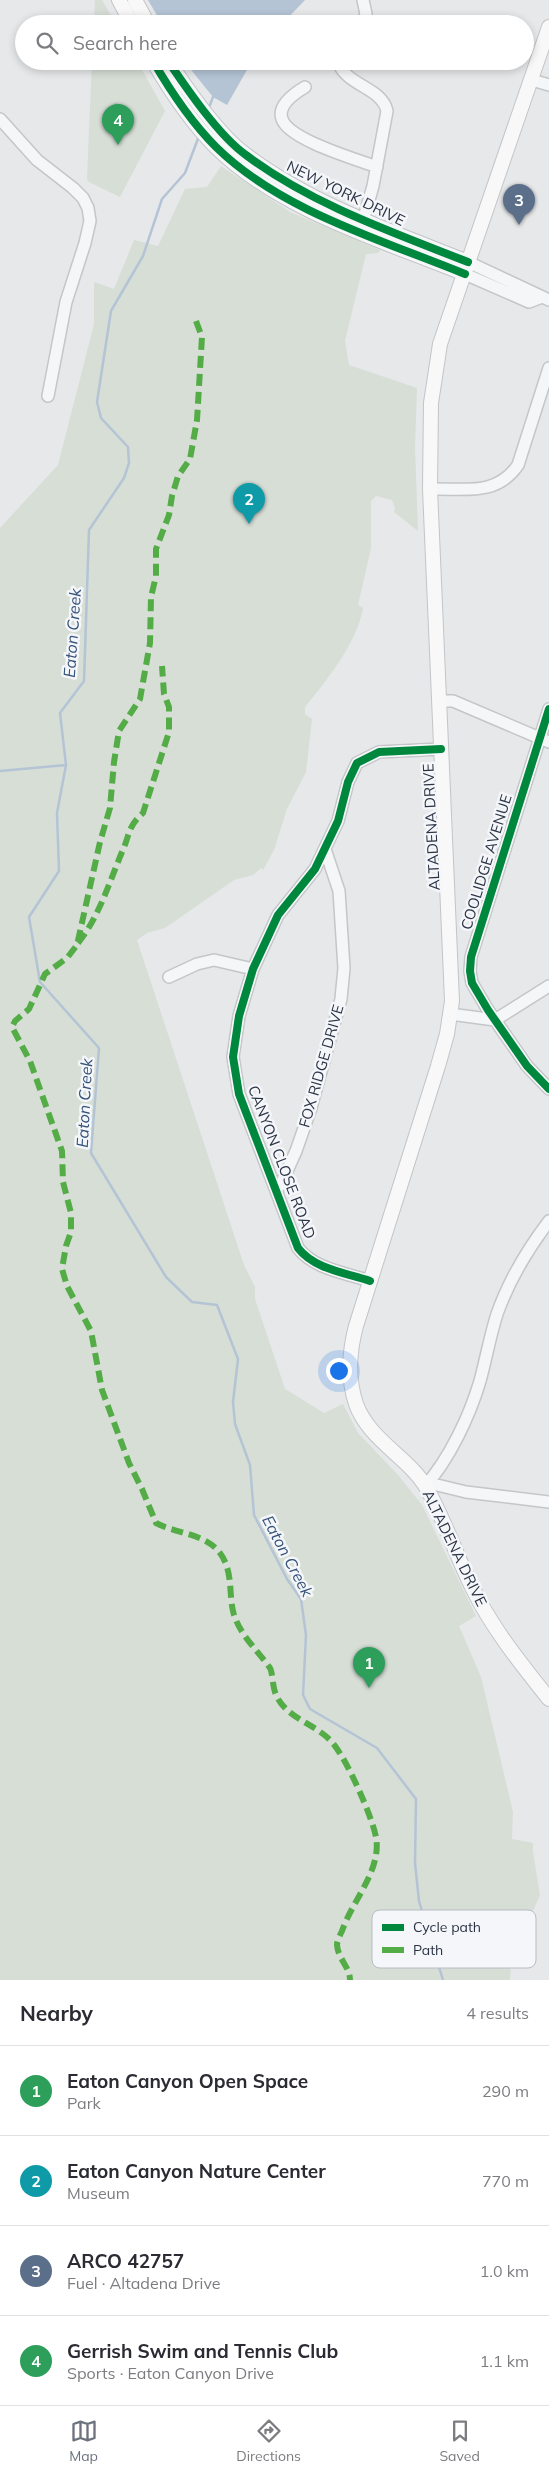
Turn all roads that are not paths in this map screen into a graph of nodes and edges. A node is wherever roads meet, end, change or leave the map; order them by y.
1 (119, 0) edge
2 (135, 0) edge
3 (363, 0) edge
4 (127, 15) edge
5 (143, 15) edge
6 (366, 15) edge
7 (549, 26) edge
8 (159, 70) edge
9 (175, 70) edge
10 (342, 70) edge
11 (532, 80) junction
12 (549, 85) edge
13 (304, 87) dead end
14 (0, 119) edge
15 (377, 166) junction
16 (362, 226) junction
17 (467, 268) junction
18 (546, 298) edge
19 (549, 368) edge
20 (48, 396) dead end
21 (430, 489) junction
22 (439, 701) junction
23 (549, 709) edge
24 (544, 740) edge
25 (441, 749) junction
26 (325, 849) junction
27 (253, 969) junction
28 (169, 977) dead end
29 (549, 986) edge
30 (450, 1014) junction
31 (496, 1020) junction
32 (549, 1089) edge
33 (276, 1191) junction
34 (549, 1221) edge
35 (370, 1282) junction
36 (425, 1486) junction
37 (549, 1502) edge
38 (549, 1699) edge

1 - 4 main road
2 - 5 main road
3 - 6 street
7 - 11 main road, ALTADENA DRIVE
8 - 16 main road, NEW YORK DRIVE
9 - 16 main road, NEW YORK DRIVE
10 - 15 street
11 - 12 street
11 - 17 main road, ALTADENA DRIVE
13 - 15 street
14 - 20 street
15 - 16 street
16 - 17 main road, NEW YORK DRIVE
17 - 18 street, NEW YORK DRIVE
17 - 21 main road, ALTADENA DRIVE
19 - 21 street
21 - 22 main road, ALTADENA DRIVE
22 - 24 street
22 - 25 main road, ALTADENA DRIVE
23 - 24 street, COOLIDGE AVENUE
24 - 31 street, COOLIDGE AVENUE
25 - 26 street, CANYON CLOSE ROAD
25 - 30 main road, ALTADENA DRIVE
26 - 27 street, CANYON CLOSE ROAD
26 - 33 street, FOX RIDGE DRIVE
27 - 28 street
27 - 33 street, CANYON CLOSE ROAD
29 - 31 street
30 - 31 street
30 - 35 main road, ALTADENA DRIVE
31 - 32 street, COOLIDGE AVENUE
33 - 35 street, CANYON CLOSE ROAD
34 - 36 street
35 - 36 main road, ALTADENA DRIVE
36 - 37 street
36 - 38 main road, ALTADENA DRIVE

